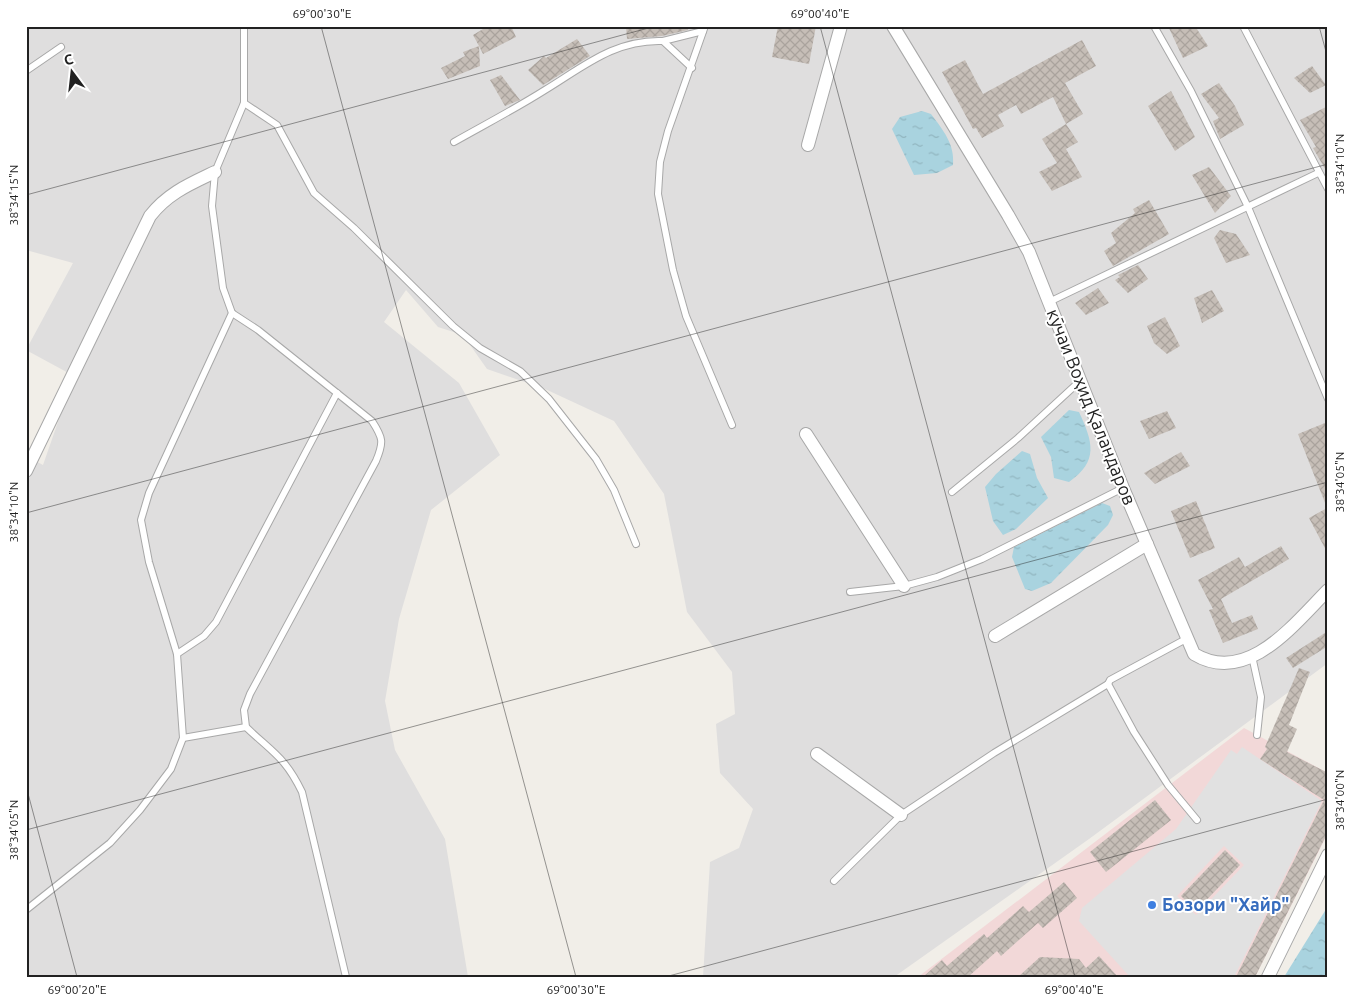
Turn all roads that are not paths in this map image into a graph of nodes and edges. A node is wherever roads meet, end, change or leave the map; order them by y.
1 (244, 26) edge
2 (841, 26) edge
3 (893, 26) edge
4 (1154, 26) edge
5 (1243, 26) edge
6 (704, 29) edge
7 (663, 41) junction
8 (61, 47) dead end
9 (692, 68) junction
10 (26, 71) edge
11 (244, 103) junction
12 (454, 142) dead end
13 (808, 145) dead end
14 (215, 172) junction
15 (1318, 174) junction
16 (1328, 189) edge
17 (1248, 206) junction
18 (1049, 302) junction
19 (232, 313) junction
20 (1080, 381) junction
21 (336, 393) junction
22 (1328, 400) edge
23 (732, 425) dead end
24 (806, 434) dead end
25 (26, 471) edge
26 (1122, 488) junction
27 (952, 492) dead end
28 (636, 544) dead end
29 (1147, 544) junction
30 (904, 586) junction
31 (850, 592) dead end
32 (1326, 596) edge
33 (995, 636) dead end
34 (1186, 639) junction
35 (177, 654) junction
36 (1252, 656) junction
37 (1108, 684) junction
38 (246, 727) junction
39 (1257, 735) dead end
40 (183, 738) junction
41 (817, 754) dead end
42 (901, 815) junction
43 (1197, 820) dead end
44 (1328, 855) edge
45 (834, 881) dead end
46 (26, 910) edge
47 (346, 977) edge
48 (1268, 977) edge

1 - 11 lane
2 - 13 street
3 - 18 street, кӯчаи Воҳид Қаландаров
4 - 17 lane
5 - 15 lane
6 - 7 lane
6 - 9 lane
7 - 9 lane
7 - 12 lane
8 - 10 lane
9 - 23 lane
11 - 14 lane
11 - 28 lane
14 - 19 lane
14 - 25 street
15 - 16 lane
15 - 17 lane
17 - 18 lane
17 - 22 lane
18 - 20 street, кӯчаи Воҳид Қаландаров
19 - 21 lane
19 - 35 lane
20 - 26 street, кӯчаи Воҳид Қаландаров
20 - 27 lane
21 - 35 lane
21 - 38 lane
24 - 30 street
26 - 29 street, кӯчаи Воҳид Қаландаров
26 - 30 lane
29 - 33 street
29 - 34 street, кӯчаи Воҳид Қаландаров
30 - 31 lane
32 - 36 street, кӯчаи Воҳид Қаландаров
34 - 36 street, кӯчаи Воҳид Қаландаров
34 - 37 lane
35 - 40 lane
36 - 39 lane
37 - 42 lane
37 - 43 lane
38 - 40 lane
38 - 47 lane
40 - 46 lane
41 - 42 street
42 - 45 lane
44 - 48 street

